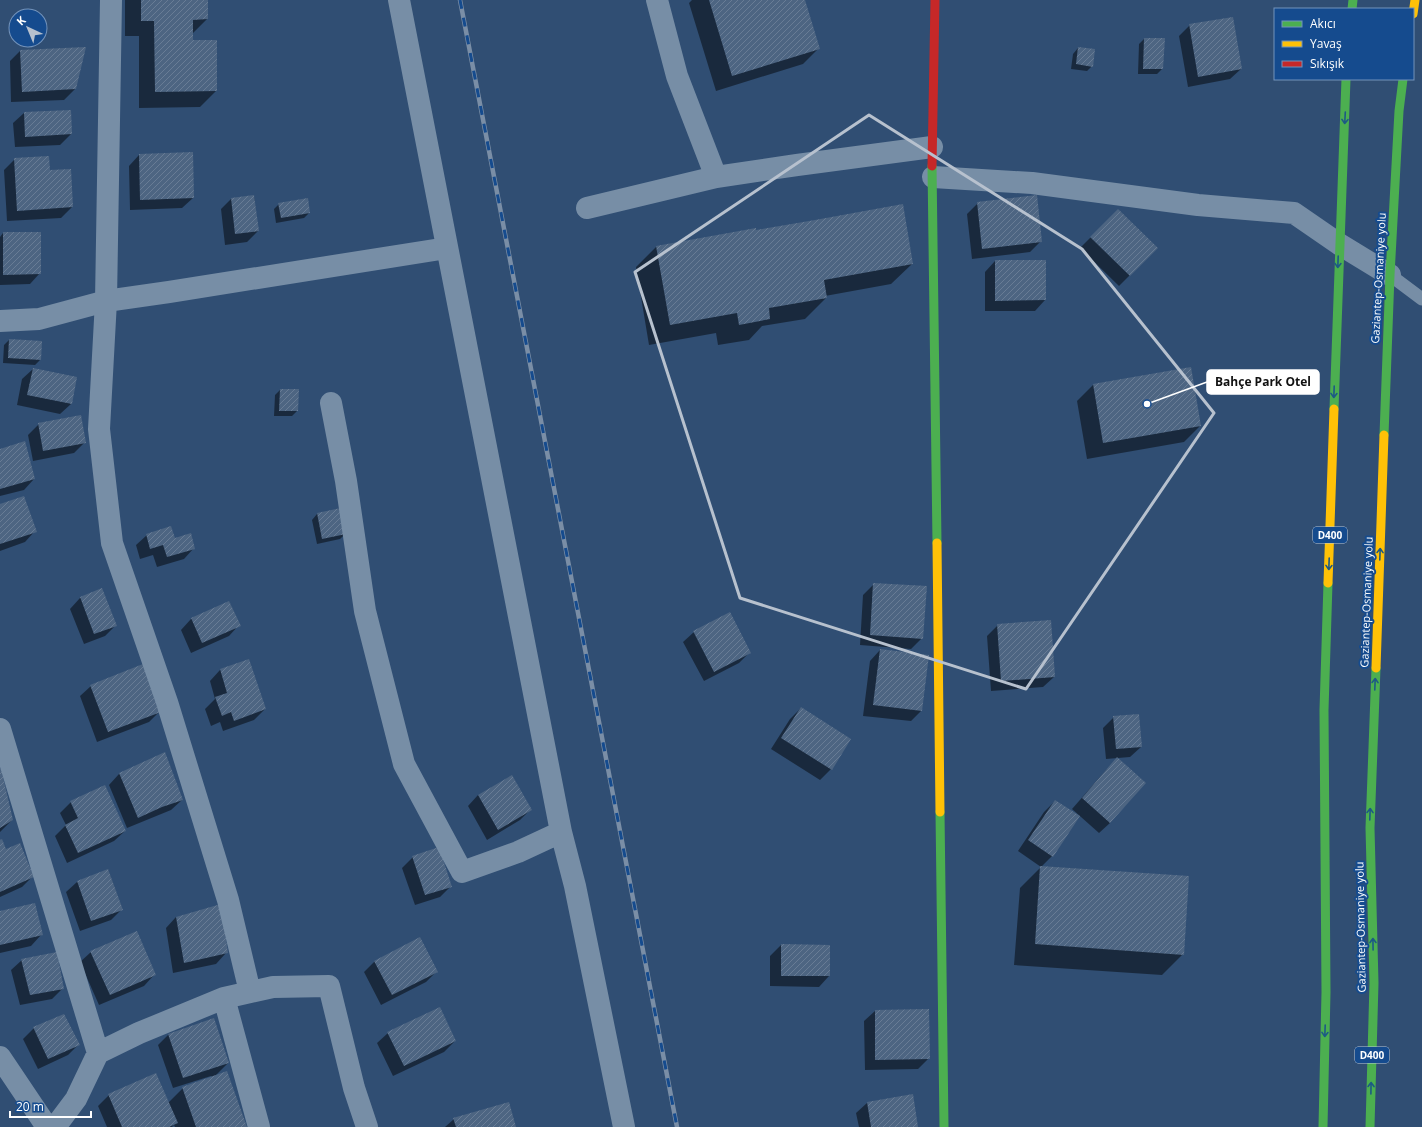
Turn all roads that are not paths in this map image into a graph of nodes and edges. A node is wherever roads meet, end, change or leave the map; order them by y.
1 (111, 0) edge
2 (399, 0) edge
3 (657, 0) edge
4 (935, 0) edge
5 (1346, 80) edge
6 (1403, 80) edge
7 (932, 147) junction
8 (716, 177) junction
9 (934, 177) junction
10 (587, 208) dead end
11 (1339, 244) junction
12 (447, 248) junction
13 (1390, 275) junction
14 (1422, 298) edge
15 (106, 301) junction
16 (0, 321) edge
17 (331, 402) dead end
18 (0, 729) edge
19 (561, 832) junction
20 (250, 992) junction
21 (224, 998) junction
22 (98, 1052) junction
23 (0, 1057) edge
24 (47, 1127) edge
25 (55, 1127) edge
26 (259, 1127) edge
27 (367, 1127) edge
28 (624, 1127) edge
29 (944, 1127) edge
30 (1323, 1127) edge
31 (1370, 1127) edge

1 - 15 street
2 - 12 street
3 - 8 street
4 - 7 main road
5 -> 11 main road, D400
6 - 13 main road, Gaziantep-Osmaniye yolu / D400
7 - 8 street
7 - 9 main road
8 - 10 street
9 - 11 street
9 - 29 main road
11 - 13 street
11 -> 30 main road, D400
12 - 15 street
12 - 19 street
13 - 14 lane
31 -> 13 main road, Gaziantep-Osmaniye yolu / D400
15 - 16 street
15 - 20 street
17 - 19 street
18 - 22 street
19 - 28 street
20 - 21 street
20 - 27 street
21 - 22 street
21 - 26 street
22 - 25 street
23 - 24 street

